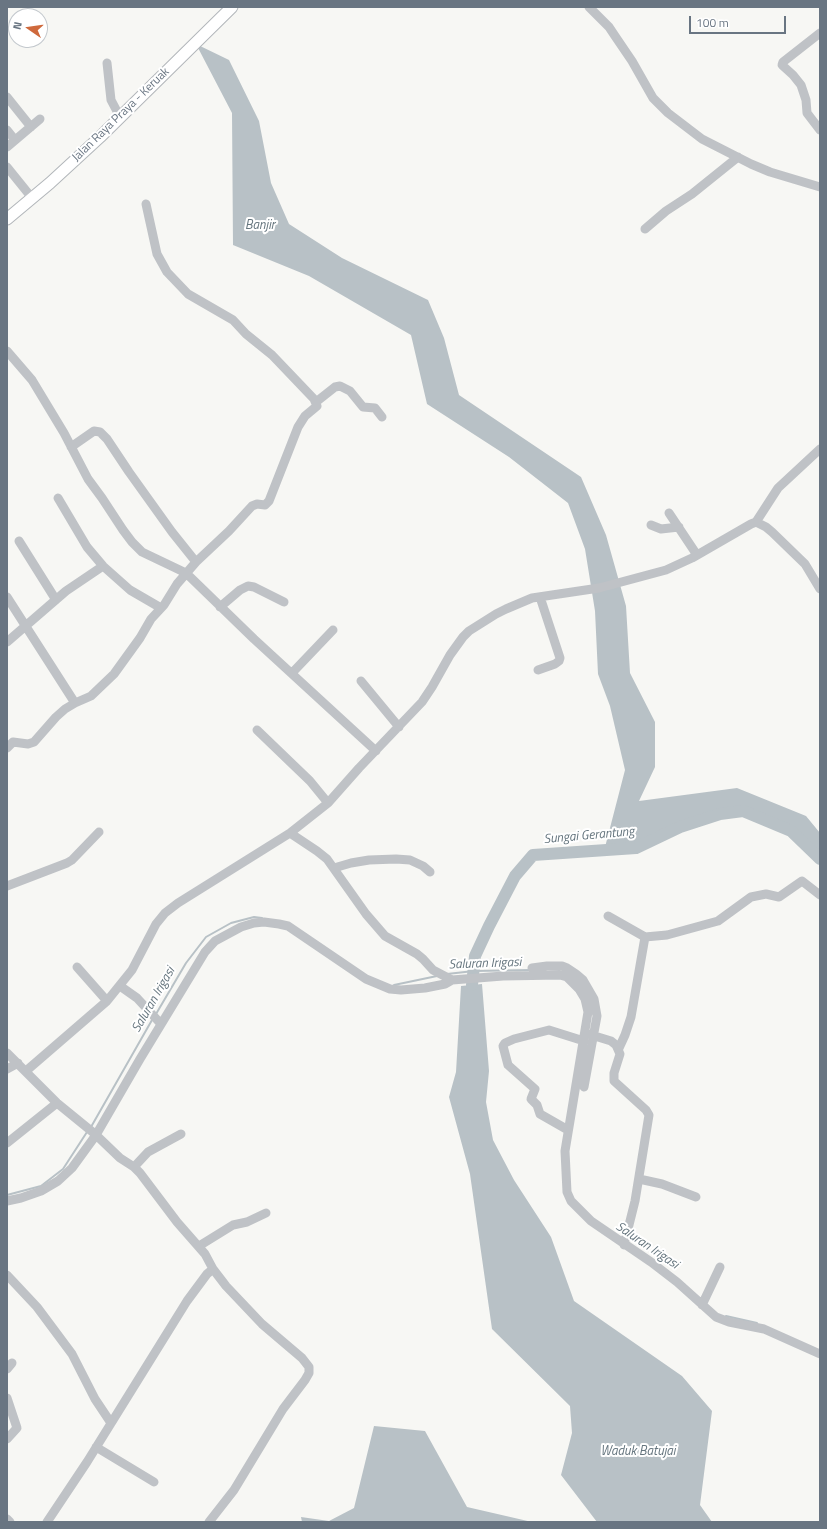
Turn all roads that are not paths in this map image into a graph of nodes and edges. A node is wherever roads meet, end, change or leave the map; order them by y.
1 (232, 7) edge
2 (588, 7) edge
3 (820, 33) edge
4 (107, 63) dead end
5 (7, 97) edge
6 (120, 117) junction
7 (40, 119) dead end
8 (31, 127) junction
9 (7, 130) edge
10 (820, 130) edge
11 (15, 140) junction
12 (7, 146) edge
13 (738, 158) junction
14 (7, 167) edge
15 (820, 187) edge
16 (32, 198) junction
17 (146, 204) dead end
18 (7, 219) edge
19 (645, 229) dead end
20 (7, 351) edge
21 (316, 402) junction
22 (382, 417) dead end
23 (71, 447) junction
24 (820, 448) edge
25 (58, 498) dead end
26 (669, 513) dead end
27 (756, 522) junction
28 (651, 525) dead end
29 (678, 527) junction
30 (19, 541) dead end
31 (697, 555) junction
32 (196, 562) junction
33 (103, 566) junction
34 (186, 573) junction
35 (820, 589) edge
36 (7, 597) edge
37 (540, 597) junction
38 (56, 600) junction
39 (284, 602) dead end
40 (220, 607) junction
41 (161, 608) junction
42 (26, 626) junction
43 (333, 630) dead end
44 (7, 642) edge
45 (538, 670) dead end
46 (292, 673) junction
47 (362, 681) dead end
48 (75, 702) junction
49 (399, 727) junction
50 (257, 730) dead end
51 (7, 748) edge
52 (376, 750) junction
53 (328, 803) junction
54 (99, 832) dead end
55 (290, 833) junction
56 (334, 868) junction
57 (430, 872) dead end
58 (7, 886) edge
59 (820, 895) edge
60 (608, 916) dead end
61 (645, 937) junction
62 (77, 967) dead end
63 (532, 968) dead end
64 (546, 971) junction
65 (448, 977) junction
66 (120, 986) junction
67 (107, 1001) junction
68 (161, 1024) junction
69 (588, 1036) junction
70 (618, 1048) junction
71 (7, 1053) edge
72 (18, 1063) junction
73 (7, 1069) edge
74 (26, 1071) junction
75 (584, 1087) dead end
76 (57, 1103) junction
77 (568, 1130) junction
78 (93, 1133) junction
79 (181, 1134) dead end
80 (7, 1143) edge
81 (134, 1167) junction
82 (639, 1179) junction
83 (696, 1196) dead end
84 (7, 1200) edge
85 (266, 1213) dead end
86 (624, 1242) junction
87 (199, 1246) junction
88 (720, 1268) dead end
89 (213, 1269) junction
90 (7, 1275) edge
91 (703, 1303) junction
92 (820, 1354) edge
93 (7, 1398) edge
94 (111, 1423) junction
95 (7, 1439) edge
96 (96, 1447) junction
97 (154, 1482) dead end
98 (7, 1520) edge
99 (10, 1522) edge
100 (47, 1522) edge
101 (209, 1522) edge

1 - 6 main road, Jalan Raya Praya - Keruak
2 - 13 street
3 - 10 street
4 - 6 street
5 - 8 street
6 - 16 main road, Jalan Raya Praya - Keruak
7 - 8 street
8 - 11 street
9 - 11 street
11 - 12 street
13 - 15 street
13 - 19 street
14 - 16 street
16 - 18 main road, Jalan Raya Praya - Keruak
17 - 21 street
20 - 23 street
21 - 22 street
21 - 32 street
23 - 32 street
23 - 34 street
24 - 27 street
25 - 33 street
26 - 29 street
27 - 31 street
27 - 35 street
28 - 29 street
29 - 31 street
30 - 38 street
31 - 37 street
32 - 34 street
33 - 38 street
33 - 41 street
34 - 40 street
34 - 41 street
36 - 42 street
37 - 45 street
37 - 49 street
38 - 42 street
39 - 40 street
40 - 46 street
41 - 48 street
42 - 44 street
42 - 48 street
43 - 46 street
46 - 52 street
47 - 49 street
48 - 51 street
49 - 52 street
50 - 53 street
52 - 53 street
53 - 55 street
54 - 58 street
55 - 56 street
55 - 66 street
56 - 57 street
56 - 65 street
59 - 61 street
60 - 61 street
61 - 70 street
62 - 67 street
63 - 64 street
64 - 65 street
64 - 69 street
65 - 68 street
66 - 67 street
66 - 68 street
67 - 74 street
68 - 78 street
69 - 70 street
69 - 75 street
69 - 77 street
69 - 77 street
70 - 82 street
71 - 72 street
72 - 73 street
72 - 74 street
74 - 76 street
76 - 78 street
76 - 80 street
77 - 86 street
78 - 81 street
78 - 84 street
79 - 81 street
81 - 87 street
82 - 83 street
82 - 86 street
85 - 87 street
86 - 91 street
87 - 89 street
88 - 91 street
89 - 94 street
89 - 101 street
90 - 94 street
91 - 92 street
93 - 95 street
94 - 96 street
96 - 97 street
96 - 100 street
98 - 99 street

